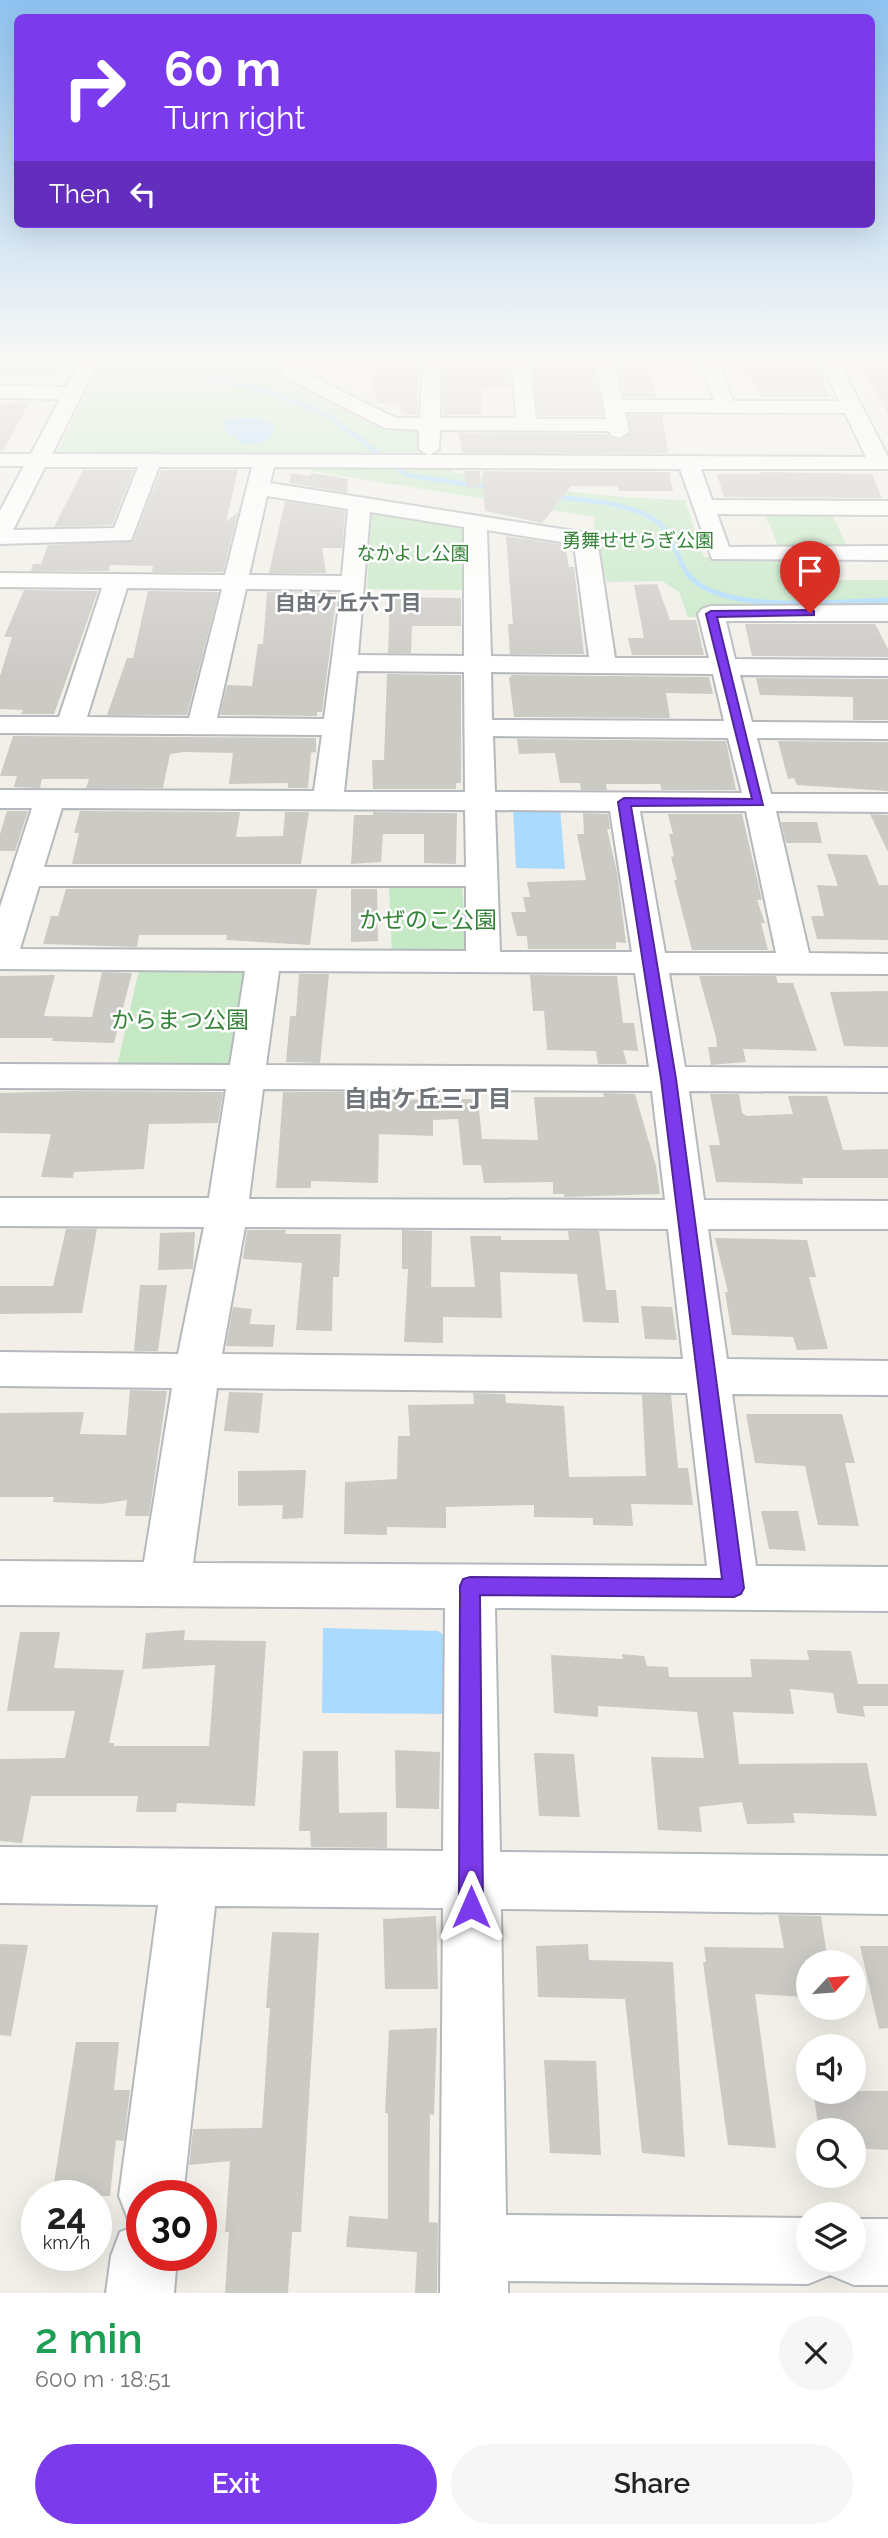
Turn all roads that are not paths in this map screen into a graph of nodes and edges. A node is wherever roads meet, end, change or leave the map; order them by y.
1 (33, 465) edge
2 (149, 465) edge
3 (263, 465) edge
4 (689, 465) edge
5 (819, 465) edge
6 (258, 488) junction
7 (359, 504) junction
8 (704, 507) junction
9 (838, 508) junction
10 (888, 508) edge
11 (475, 522) junction
12 (0, 535) edge
13 (888, 553) edge
14 (0, 580) edge
15 (117, 581) junction
16 (236, 582) junction
17 (354, 583) junction
18 (877, 596) edge
19 (345, 663) junction
20 (478, 664) junction
21 (603, 664) junction
22 (724, 665) junction
23 (888, 668) edge
24 (0, 725) edge
25 (70, 726) junction
26 (201, 726) junction
27 (337, 727) junction
28 (479, 728) junction
29 (740, 730) junction
30 (888, 731) edge
31 (0, 799) edge
32 (50, 799) junction
33 (328, 800) junction
34 (481, 801) junction
35 (624, 802) junction
36 (759, 803) junction
37 (888, 803) edge
38 (482, 876) junction
39 (26, 877) junction
40 (0, 959) edge
41 (262, 962) junction
42 (484, 962) junction
43 (650, 963) junction
44 (795, 964) junction
45 (888, 964) edge
46 (0, 1076) edge
47 (247, 1077) junction
48 (669, 1079) junction
49 (888, 1080) edge
50 (0, 1212) edge
51 (227, 1213) junction
52 (685, 1214) junction
53 (888, 1215) edge
54 (0, 1369) edge
55 (197, 1371) junction
56 (706, 1376) junction
57 (888, 1378) edge
58 (0, 1583) edge
59 (165, 1584) junction
60 (470, 1586) junction
61 (734, 1588) junction
62 (888, 1589) edge
63 (0, 1875) edge
64 (190, 1878) junction
65 (471, 1881) junction
66 (888, 1885) edge
67 (153, 2180) edge
68 (796, 2252) edge
69 (866, 2252) edge
70 (888, 2252) edge
71 (142, 2271) edge
72 (474, 2271) edge
73 (140, 2293) edge

1 - 12 street
2 - 12 street
3 - 6 street
4 - 8 street
5 - 9 street
6 - 7 street
6 - 16 street
7 - 11 street
7 - 17 street
8 - 9 street
8 - 18 street
9 - 10 street
9 - 18 street
11 - 20 street
11 - 21 street
13 - 18 street
14 - 15 street
15 - 16 street
15 - 25 street
16 - 17 street
16 - 26 street
17 - 19 street
18 - 22 street
19 - 20 street
19 - 27 street
20 - 21 street
20 - 28 street
21 - 22 street
22 - 23 street
22 - 29 street
24 - 25 street
25 - 26 street
26 - 27 street
27 - 33 street
28 - 29 street
28 - 34 street
29 - 30 street
29 - 36 street
31 - 32 street
32 - 33 street
32 - 39 street
33 - 34 street
34 - 35 street
34 - 38 street
35 - 36 street
35 - 43 street
36 - 37 street
36 - 44 street
38 - 39 street
38 - 42 street
39 - 40 street
40 - 41 street
41 - 42 street
41 - 47 street
42 - 43 street
43 - 44 street
43 - 48 street
44 - 45 street
46 - 47 street
47 - 48 street
47 - 51 street
48 - 49 street
48 - 52 street
50 - 51 street
51 - 52 street
51 - 55 street
52 - 53 street
52 - 56 street
54 - 55 street
55 - 56 street
55 - 59 street
56 - 57 street
56 - 61 street
58 - 59 street
59 - 60 street
60 - 61 street
60 - 65 street
61 - 62 street
63 - 64 street
64 - 65 street
64 - 67 street
65 - 66 street
65 - 72 street
68 - 72 street
69 - 70 street
71 - 73 street

